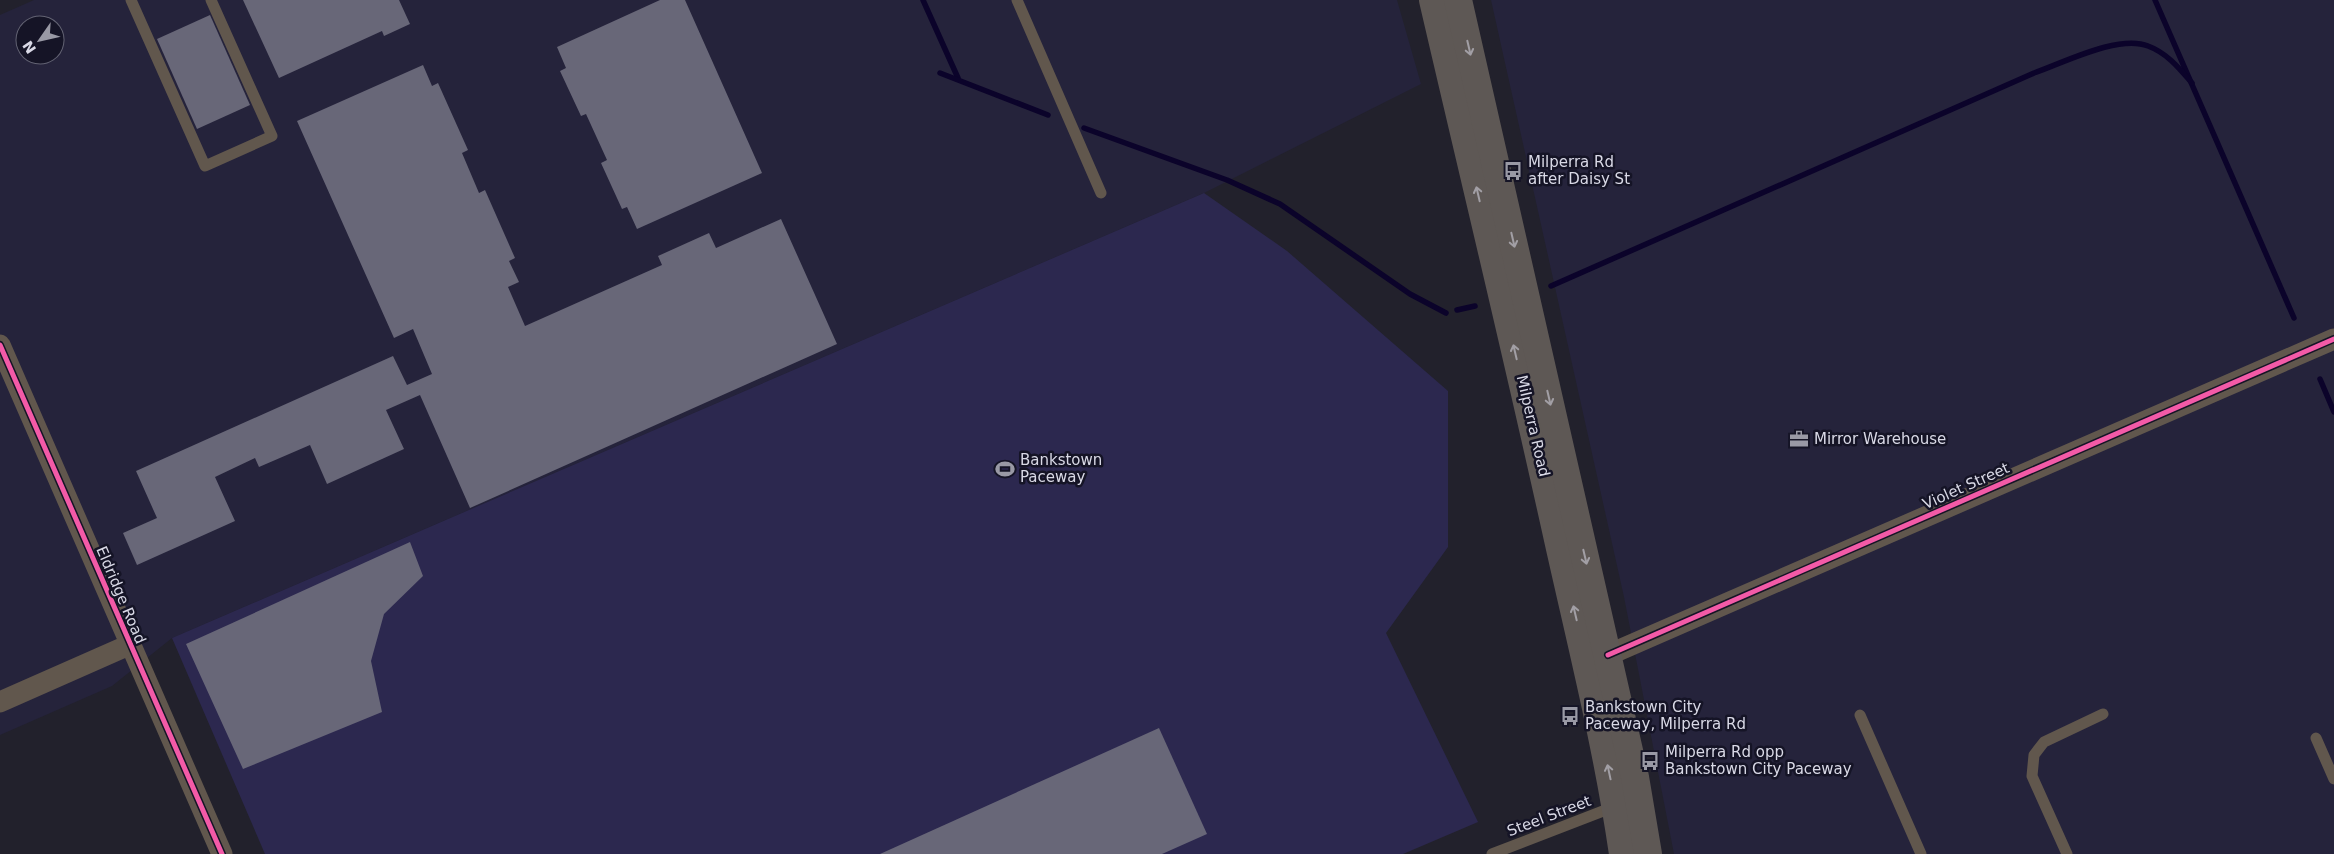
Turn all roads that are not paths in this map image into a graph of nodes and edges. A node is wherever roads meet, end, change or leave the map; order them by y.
1 (131, 0) edge
2 (211, 0) edge
3 (1017, 0) edge
4 (1433, 0) edge
5 (1458, 0) edge
6 (1101, 193) dead end
7 (2334, 339) edge
8 (0, 345) edge
9 (129, 645) junction
10 (1608, 655) junction
11 (0, 702) edge
12 (2103, 714) dead end
13 (1860, 715) dead end
14 (2316, 738) dead end
15 (2334, 779) edge
16 (1616, 806) junction
17 (222, 854) edge
18 (1492, 854) edge
19 (1623, 854) edge
20 (1648, 854) edge
21 (1921, 854) edge
22 (2067, 854) edge

1 - 2 lane
3 - 6 lane
16 -> 4 highway, Milperra Road
5 -> 10 highway, Milperra Road
7 - 10 street, Violet Street
8 - 9 street, Eldridge Road
9 - 11 street
9 - 17 street, Eldridge Road
10 - 20 highway, Milperra Road
12 - 22 lane
13 - 21 lane
14 - 15 lane
16 - 18 lane, Steel Street
16 - 19 highway, Milperra Road

